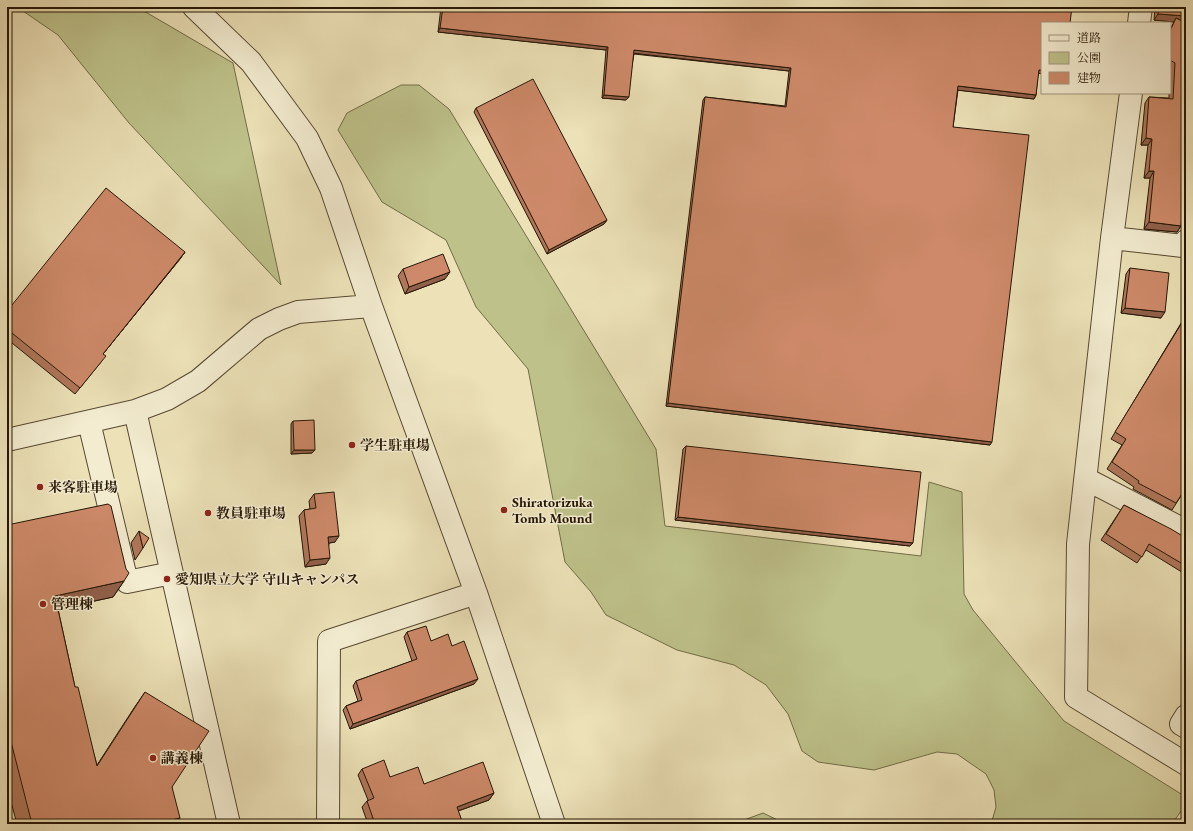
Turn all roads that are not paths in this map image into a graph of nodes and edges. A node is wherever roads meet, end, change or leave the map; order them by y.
1 (194, 7) edge
2 (1141, 7) edge
3 (1139, 22) edge
4 (1130, 94) edge
5 (1112, 238) junction
6 (1186, 241) edge
7 (371, 306) junction
8 (135, 411) junction
9 (89, 422) junction
10 (7, 440) edge
11 (1086, 479) junction
12 (1186, 531) edge
13 (172, 572) junction
14 (476, 593) junction
15 (1186, 716) edge
16 (1186, 727) edge
17 (1186, 764) edge
18 (229, 824) edge
19 (328, 824) edge
20 (554, 824) edge

1 - 7 street
2 - 3 street
4 - 5 street
5 - 6 street
5 - 11 street
7 - 8 street
7 - 14 street
8 - 9 street
8 - 13 street
9 - 10 street
9 - 13 street
11 - 12 street
11 - 17 street
13 - 18 street
14 - 19 street
14 - 20 street
15 - 16 street

